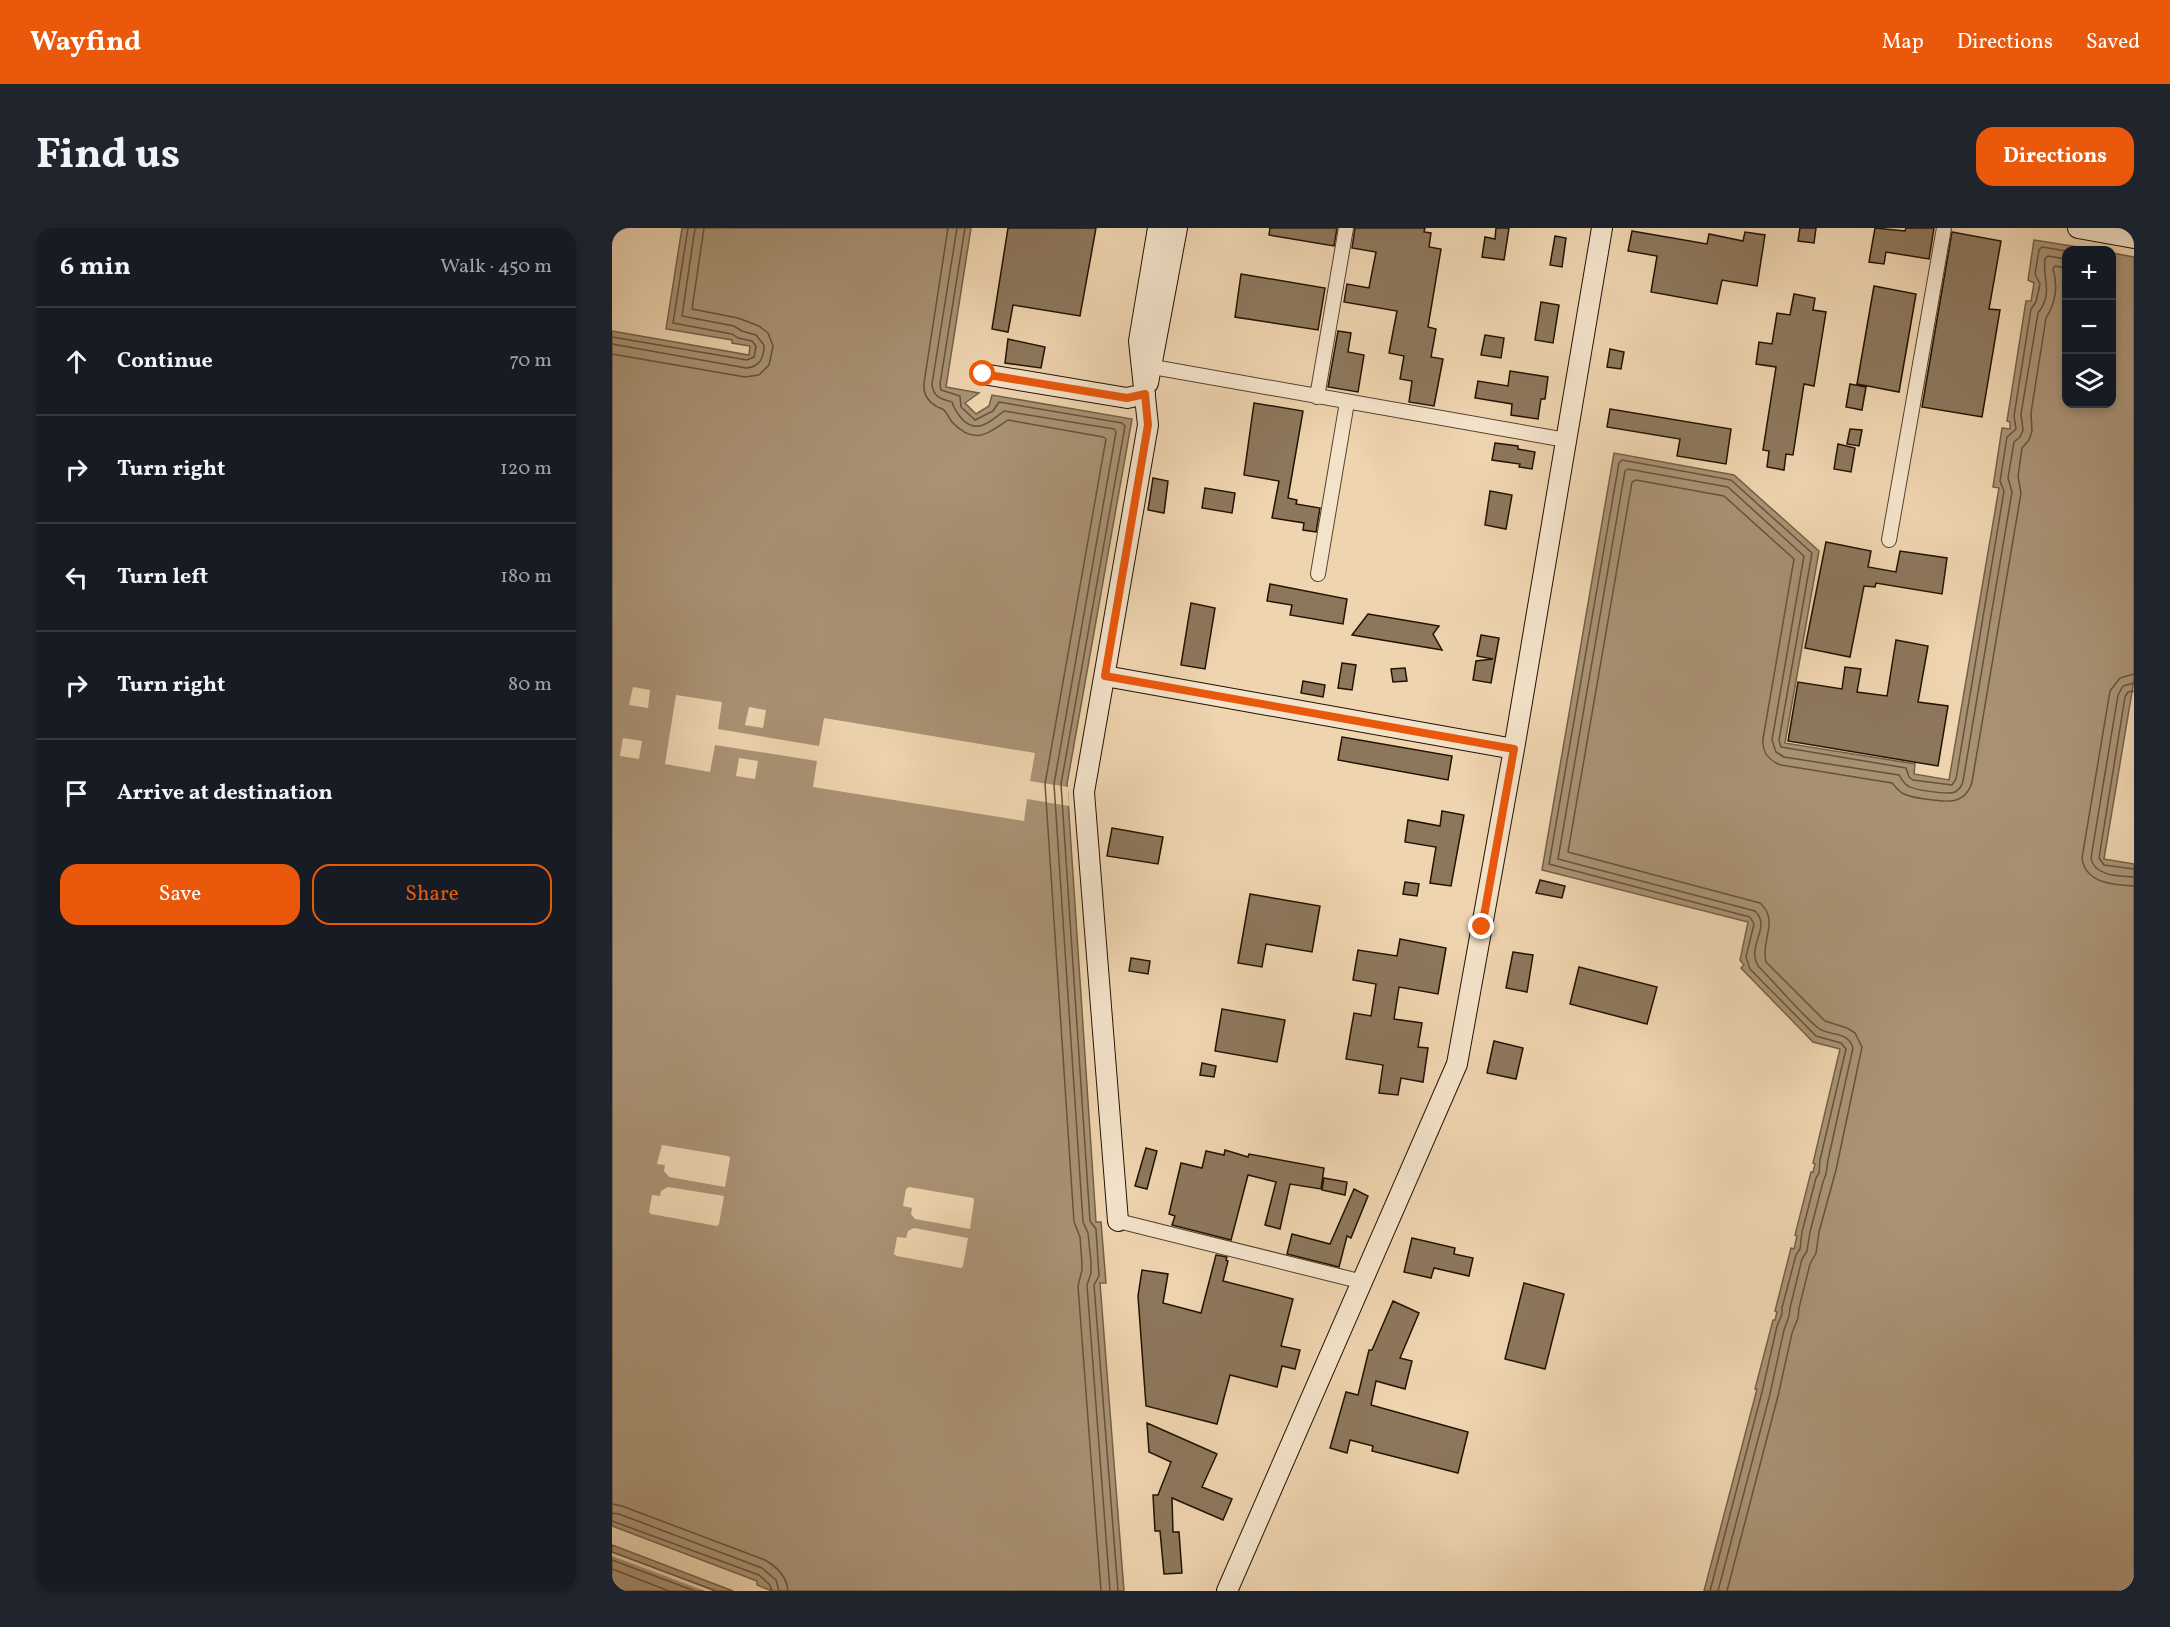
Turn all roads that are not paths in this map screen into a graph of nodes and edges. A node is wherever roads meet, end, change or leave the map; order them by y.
1 (1158, 228) edge
2 (1177, 228) edge
3 (1346, 228) edge
4 (1602, 228) edge
5 (1944, 228) edge
6 (2078, 228) edge
7 (2134, 238) edge
8 (1152, 367) junction
9 (983, 374) dead end
10 (1145, 394) junction
11 (1317, 397) junction
12 (1347, 402) junction
13 (1566, 440) junction
14 (1889, 540) dead end
15 (1318, 574) dead end
16 (1105, 676) junction
17 (1514, 749) junction
18 (1118, 1221) joint
19 (1363, 1282) junction
20 (1227, 1591) edge

1 - 10 street
2 - 8 street
3 - 11 street
4 - 13 street
5 - 14 street
6 - 7 street
8 - 10 street
8 - 11 street
9 - 10 street
10 - 16 street
11 - 12 street
12 - 13 street
12 - 15 street
13 - 17 street
16 - 17 street
16 - 18 street
17 - 19 street
18 - 19 street
19 - 20 street

